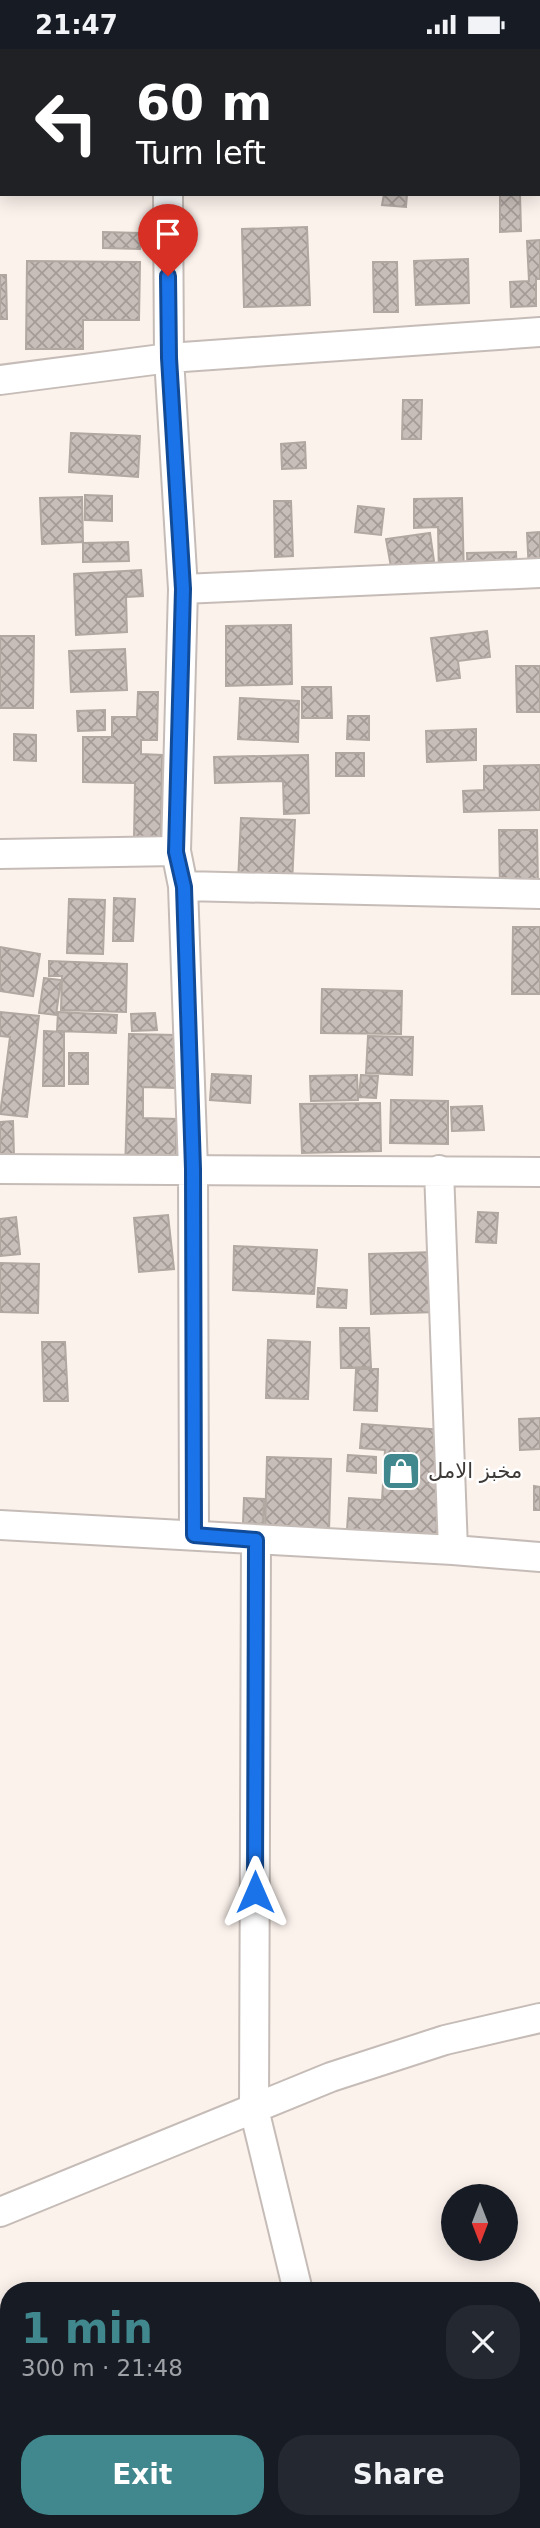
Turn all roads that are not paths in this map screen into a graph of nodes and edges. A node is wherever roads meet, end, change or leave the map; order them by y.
1 (168, 196) edge
2 (540, 332) edge
3 (169, 358) junction
4 (0, 380) edge
5 (540, 573) edge
6 (183, 589) junction
7 (176, 852) junction
8 (0, 854) edge
9 (184, 887) junction
10 (540, 894) edge
11 (0, 1169) edge
12 (193, 1169) junction
13 (439, 1170) junction
14 (540, 1172) edge
15 (0, 1525) edge
16 (194, 1535) junction
17 (256, 1540) junction
18 (453, 1550) junction
19 (540, 1557) edge
20 (540, 2018) edge
21 (254, 2109) junction
22 (0, 2212) edge
23 (296, 2282) edge

1 - 3 street
2 - 3 street
3 - 4 street
3 - 6 street
5 - 6 street
6 - 7 street
7 - 8 street
7 - 9 street
9 - 10 street
9 - 12 street
11 - 12 street
12 - 13 street
12 - 16 street
13 - 14 street
13 - 18 street
15 - 16 street
16 - 17 street
17 - 18 street
17 - 21 street
18 - 19 street
20 - 21 street
21 - 22 street
21 - 23 street

